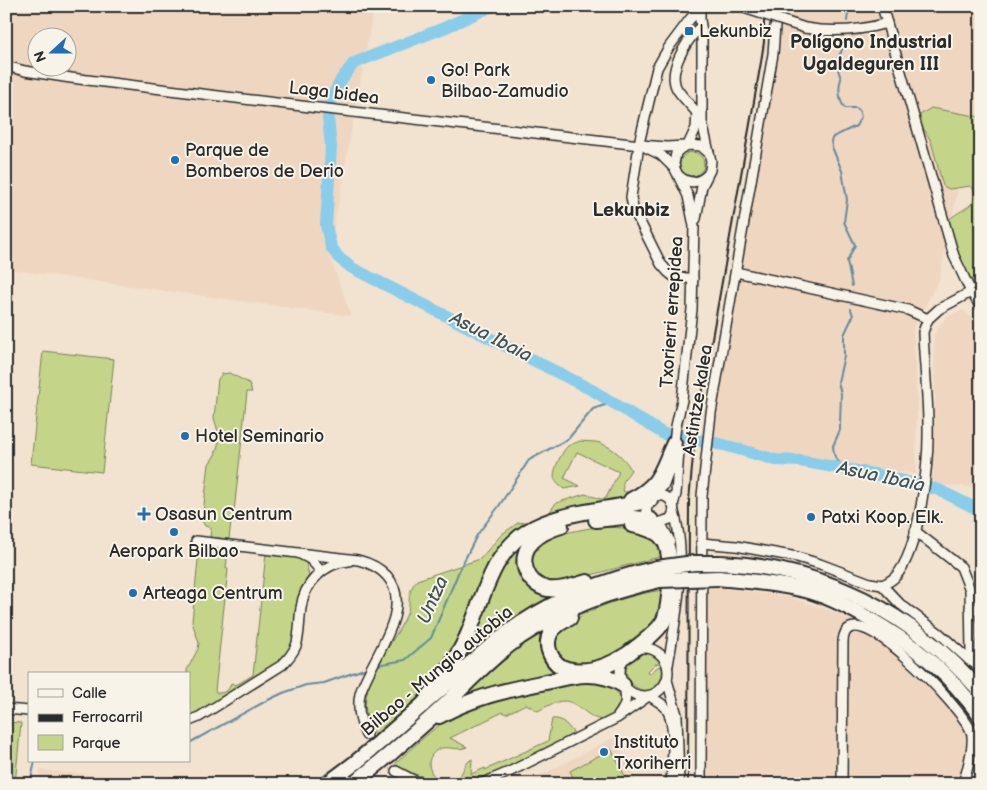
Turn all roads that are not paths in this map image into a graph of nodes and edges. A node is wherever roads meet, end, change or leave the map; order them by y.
1 (882, 6) edge
2 (701, 7) edge
3 (742, 7) edge
4 (700, 20) junction
5 (887, 22) junction
6 (775, 26) dead end
7 (698, 29) junction
8 (6, 66) edge
9 (25, 71) junction
10 (6, 73) edge
11 (697, 113) junction
12 (640, 145) junction
13 (686, 145) junction
14 (709, 153) junction
15 (676, 171) junction
16 (708, 174) junction
17 (694, 226) junction
18 (736, 272) junction
19 (693, 279) junction
20 (971, 292) junction
21 (981, 307) edge
22 (928, 319) junction
23 (676, 443) junction
24 (651, 498) junction
25 (618, 508) junction
26 (674, 508) junction
27 (602, 519) junction
28 (654, 522) junction
29 (915, 531) junction
30 (196, 541) dead end
31 (701, 543) junction
32 (291, 551) junction
33 (358, 560) junction
34 (321, 571) junction
35 (614, 578) junction
36 (659, 578) junction
37 (882, 585) junction
38 (970, 608) junction
39 (981, 610) edge
40 (632, 652) junction
41 (969, 660) junction
42 (981, 662) edge
43 (668, 665) junction
44 (667, 680) junction
45 (623, 685) junction
46 (981, 692) edge
47 (648, 697) junction
48 (423, 705) junction
49 (6, 709) edge
50 (28, 711) edge
51 (981, 717) edge
52 (617, 718) junction
53 (190, 721) edge
54 (425, 723) junction
55 (366, 736) tunnel mouth
56 (396, 771) tunnel mouth
57 (359, 780) edge
58 (327, 784) edge
59 (424, 784) edge
60 (481, 784) edge
61 (671, 784) edge
62 (679, 784) edge
63 (701, 784) edge
64 (842, 784) edge
65 (963, 784) edge

1 - 5 street
2 - 4 street, Txorierri errepidea
2 - 12 street
3 - 5 street, bridge
4 - 7 street, Txorierri errepidea
4 - 14 street, Txorierri errepidea
5 - 20 street
6 - 18 street, Astintze kalea
7 - 11 street, Txorierri errepidea
7 - 11 street
8 - 9 street, Laga bidea
9 - 10 street, Laga bidea
9 - 12 street, Laga bidea
11 - 13 street, Txorierri errepidea
12 - 13 street, Laga bidea
12 - 15 street
12 - 19 street
13 - 14 street
13 - 15 street, Txorierri errepidea
14 - 16 street, Txorierri errepidea
15 - 16 street
15 - 17 street, Txorierri errepidea
16 - 17 street, Txorierri errepidea
17 - 19 street, Txorierri errepidea
18 - 22 street
18 - 31 street, Astintze kalea
19 - 23 street, Txorierri errepidea
20 - 21 street
20 - 22 street
22 - 29 street
23 - 24 street, Txorierri errepidea
23 - 25 highway
23 - 26 street, Txorierri errepidea
24 - 25 highway
24 - 26 street
24 - 28 street
25 - 48 highway
26 - 28 street
26 - 43 street, Txorierri errepidea
27 - 28 highway
27 - 35 highway
27 - 40 highway
28 - 40 street
29 - 37 street
29 - 38 street
30 - 32 street
31 - 37 street
31 - 63 street, Astintze kalea
32 - 33 street
32 - 34 street
33 - 34 street
33 - 55 street
34 - 53 street
35 - 36 highway, Bilbao - Mungia autobia
35 - 48 highway, Bilbao - Mungia autobia
36 - 40 highway
36 - 46 highway, Bilbao - Mungia autobia, bridge
36 - 51 highway, bridge
36 - 54 highway, Bilbao - Mungia autobia
37 - 41 street
38 - 39 street
38 - 41 street
40 - 43 street
40 - 45 street
41 - 42 street
43 - 44 street
44 - 47 street
44 - 62 street
45 - 47 street
45 - 52 street
45 - 54 highway
47 - 52 street
47 - 61 street
48 - 58 highway, Bilbao - Mungia autobia, bridge
49 - 50 street
52 - 60 street
54 - 57 highway, Bilbao - Mungia autobia, bridge
56 - 59 street
64 - 65 street

